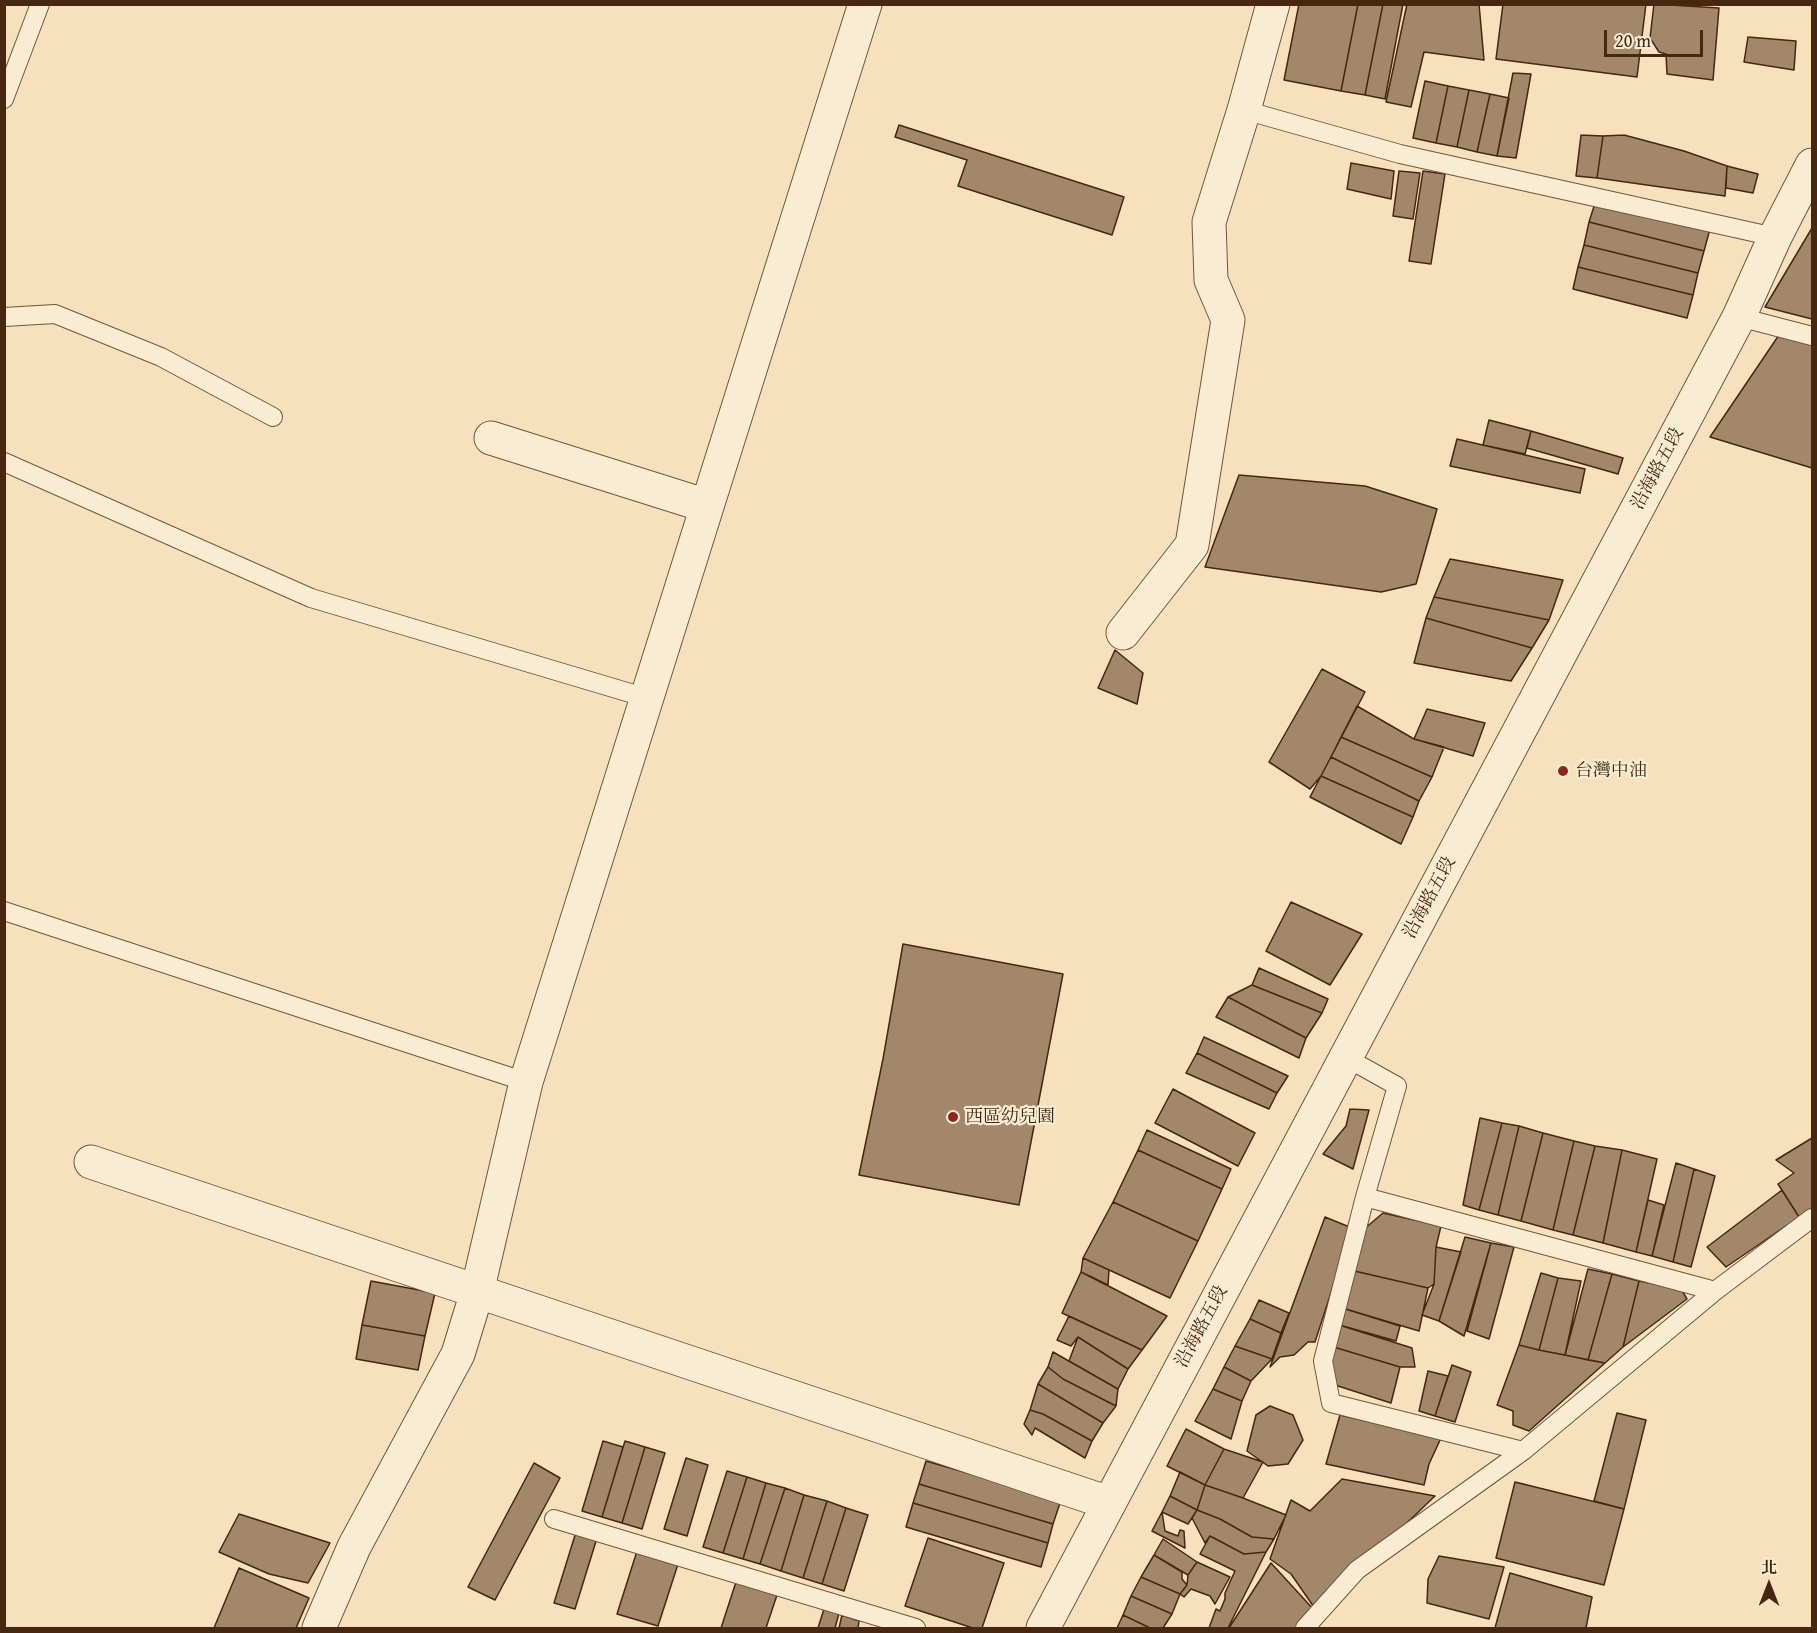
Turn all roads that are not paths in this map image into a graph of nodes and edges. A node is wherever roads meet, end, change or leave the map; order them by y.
1 (40, 4) edge
2 (865, 4) edge
3 (1272, 4) edge
4 (4, 99) edge
5 (1244, 110) junction
6 (1812, 165) edge
7 (1774, 237) junction
8 (4, 317) edge
9 (1738, 317) junction
10 (1812, 336) edge
11 (273, 417) dead end
12 (490, 438) dead end
13 (4, 462) edge
14 (707, 506) junction
15 (1123, 633) dead end
16 (647, 698) junction
17 (4, 911) edge
18 (1345, 1058) junction
19 (526, 1082) junction
20 (91, 1162) dead end
21 (1365, 1197) junction
22 (1812, 1218) edge
23 (1715, 1290) junction
24 (477, 1292) junction
25 (1522, 1451) junction
26 (1109, 1503) junction
27 (554, 1519) dead end
28 (319, 1629) edge
29 (916, 1629) edge
30 (1043, 1629) edge
31 (1305, 1629) edge

1 - 4 lane
2 - 14 street
3 - 5 street
5 - 7 lane
5 - 15 street
6 - 7 street, 沿海路五段
7 - 9 street, 沿海路五段
8 - 11 lane
9 - 10 lane
9 - 18 street, 沿海路五段
12 - 14 street
13 - 16 lane
14 - 16 street
16 - 19 street
17 - 19 lane
18 - 21 lane
18 - 26 street, 沿海路五段
19 - 24 street
20 - 24 street
21 - 23 lane
21 - 25 lane
22 - 23 lane
23 - 25 lane
24 - 26 street
24 - 28 street
25 - 31 lane
26 - 30 street, 沿海路五段
27 - 29 lane

